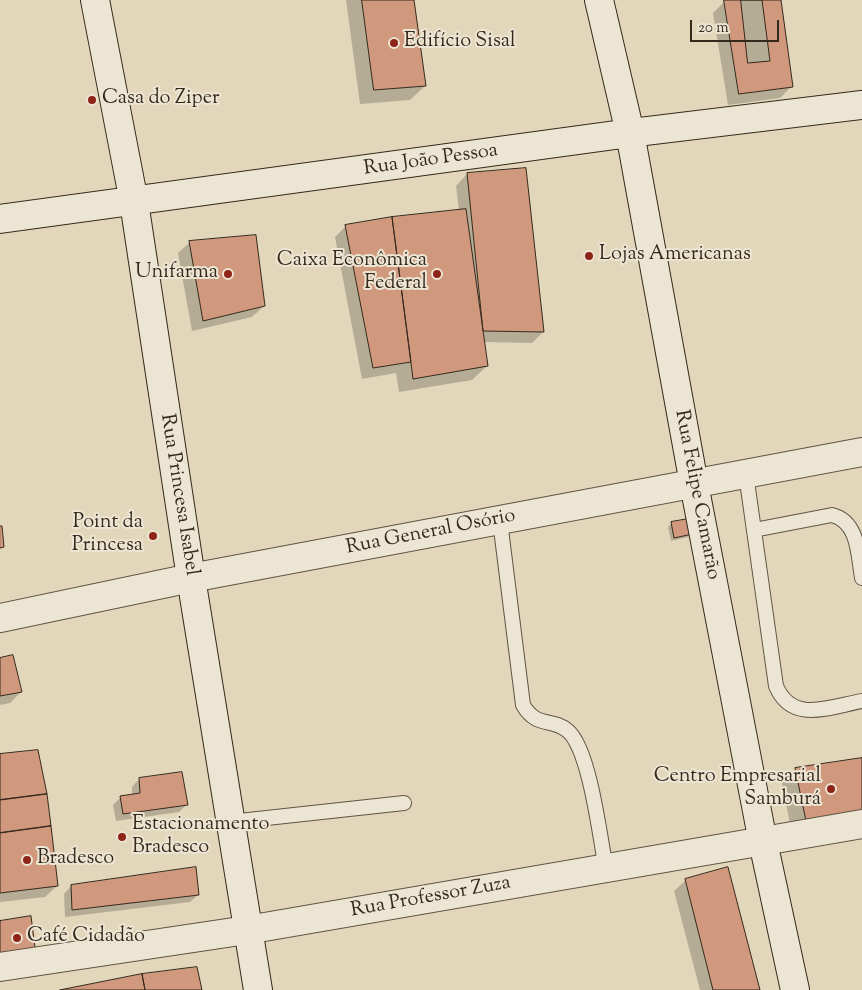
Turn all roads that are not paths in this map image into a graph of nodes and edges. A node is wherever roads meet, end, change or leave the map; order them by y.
1 (95, 0) edge
2 (599, 0) edge
3 (862, 105) edge
4 (630, 133) junction
5 (134, 202) junction
6 (0, 219) edge
7 (862, 452) edge
8 (746, 474) junction
9 (694, 484) junction
10 (500, 521) junction
11 (754, 530) junction
12 (191, 578) junction
13 (862, 578) edge
14 (0, 618) edge
15 (862, 701) edge
16 (404, 804) dead end
17 (230, 822) junction
18 (862, 824) edge
19 (763, 842) junction
20 (606, 868) junction
21 (247, 930) junction
22 (0, 967) edge
23 (258, 990) edge
24 (795, 990) edge

1 - 5 street, Rua Princesa Isabel
2 - 4 street, Rua Felipe Camarão
3 - 4 street, Rua João Pessoa
4 - 5 street, Rua João Pessoa
4 - 9 street, Rua Felipe Camarão
5 - 6 street, Rua João Pessoa
5 - 12 street, Rua Princesa Isabel
7 - 8 street, Rua General Osório
8 - 9 street, Rua General Osório
8 - 11 lane
9 - 10 street, Rua General Osório
9 - 19 street, Rua Felipe Camarão
10 - 12 street, Rua General Osório
10 - 20 lane
11 - 13 lane
11 - 15 lane
12 - 14 street, Rua General Osório
12 - 17 street, Rua Princesa Isabel
16 - 17 lane
17 - 21 street, Rua Princesa Isabel
18 - 19 street, Rua Professor Zuza
19 - 20 street, Rua Professor Zuza
19 - 24 street, Rua Felipe Camarão
20 - 21 street, Rua Professor Zuza
21 - 22 street, Rua Professor Zuza
21 - 23 street, Rua Princesa Isabel

